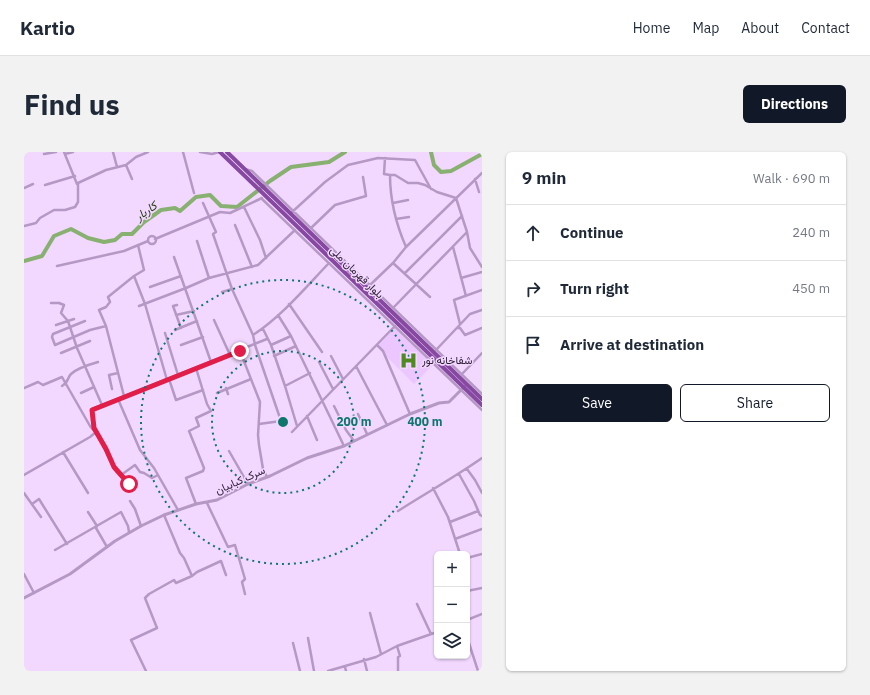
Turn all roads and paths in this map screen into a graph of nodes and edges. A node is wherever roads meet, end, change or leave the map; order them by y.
1 (56, 152) edge
2 (73, 152) edge
3 (113, 152) edge
4 (148, 152) edge
5 (183, 152) edge
6 (200, 152) edge
7 (219, 152) edge
8 (227, 152) edge
9 (65, 153) edge
10 (44, 154) dead end
11 (385, 158) junction
12 (126, 165) junction
13 (117, 167) junction
14 (482, 173) edge
15 (390, 174) junction
16 (75, 176) junction
17 (363, 177) dead end
18 (132, 179) dead end
19 (475, 179) junction
20 (259, 183) junction
21 (33, 184) dead end
22 (77, 184) junction
23 (482, 184) edge
24 (477, 185) junction
25 (45, 186) dead end
26 (24, 188) edge
27 (431, 189) junction
28 (479, 192) dead end
29 (194, 193) dead end
30 (266, 193) junction
31 (456, 198) junction
32 (408, 200) dead end
33 (203, 203) dead end
34 (393, 203) junction
35 (244, 207) junction
36 (292, 212) junction
37 (462, 216) junction
38 (209, 217) junction
39 (409, 217) dead end
40 (396, 219) junction
41 (235, 225) dead end
42 (24, 226) edge
43 (311, 228) junction
44 (295, 230) junction
45 (467, 232) junction
46 (155, 239) junction
47 (148, 241) junction
48 (197, 241) dead end
49 (138, 245) junction
50 (406, 247) junction
51 (453, 247) junction
52 (174, 257) dead end
53 (266, 258) junction
54 (332, 260) junction
55 (394, 263) junction
56 (57, 266) dead end
57 (252, 267) junction
58 (482, 268) edge
59 (482, 272) edge
60 (405, 273) junction
61 (226, 274) junction
62 (134, 276) junction
63 (181, 276) junction
64 (209, 278) junction
65 (461, 278) junction
66 (416, 284) junction
67 (370, 285) junction
68 (150, 287) dead end
69 (186, 288) junction
70 (232, 289) junction
71 (482, 290) edge
72 (222, 292) dead end
73 (466, 296) junction
74 (430, 297) dead end
75 (51, 302) dead end
76 (145, 304) junction
77 (288, 304) junction
78 (177, 305) dead end
79 (139, 306) dead end
80 (482, 310) edge
81 (194, 312) junction
82 (389, 312) junction
83 (176, 315) junction
84 (278, 316) junction
85 (74, 318) dead end
86 (214, 320) dead end
87 (68, 321) junction
88 (85, 321) dead end
89 (197, 321) junction
90 (460, 324) junction
91 (56, 325) dead end
92 (106, 326) junction
93 (395, 326) junction
94 (70, 327) junction
95 (181, 328) junction
96 (457, 328) junction
97 (482, 328) edge
98 (263, 329) junction
99 (175, 330) dead end
100 (165, 333) dead end
101 (253, 335) junction
102 (203, 336) junction
103 (291, 336) junction
104 (74, 337) junction
105 (267, 339) junction
106 (90, 341) dead end
107 (180, 345) dead end
108 (255, 345) junction
109 (271, 345) junction
110 (377, 345) junction
111 (77, 346) junction
112 (296, 346) junction
113 (436, 350) junction
114 (240, 351) junction
115 (322, 352) dead end
116 (61, 353) dead end
117 (482, 353) edge
118 (230, 355) junction
119 (274, 356) junction
120 (331, 356) dead end
121 (98, 362) dead end
122 (211, 362) junction
123 (318, 362) dead end
124 (356, 366) junction
125 (86, 367) junction
126 (196, 368) junction
127 (118, 372) junction
128 (310, 373) junction
129 (462, 374) junction
130 (178, 375) junction
131 (250, 378) junction
132 (168, 379) junction
133 (343, 379) junction
134 (66, 384) junction
135 (62, 386) dead end
136 (285, 386) junction
137 (94, 387) junction
138 (464, 387) junction
139 (24, 388) edge
140 (226, 388) junction
141 (112, 389) dead end
142 (333, 389) junction
143 (203, 390) junction
144 (81, 393) dead end
145 (217, 393) dead end
146 (228, 394) dead end
147 (482, 394) edge
148 (124, 396) junction
149 (118, 398) junction
150 (482, 399) edge
151 (323, 400) junction
152 (102, 405) junction
153 (482, 405) edge
154 (334, 406) dead end
155 (482, 410) edge
156 (358, 414) dead end
157 (410, 414) junction
158 (307, 416) junction
159 (259, 424) junction
160 (387, 425) junction
161 (297, 427) junction
162 (96, 432) junction
163 (292, 432) dead end
164 (367, 434) junction
165 (317, 440) dead end
166 (354, 441) junction
167 (344, 446) junction
168 (229, 451) dead end
169 (62, 452) junction
170 (482, 458) edge
171 (467, 469) junction
172 (459, 474) junction
173 (24, 475) edge
174 (158, 475) junction
175 (121, 476) junction
176 (267, 478) junction
177 (129, 484) dead end
178 (248, 484) junction
179 (433, 488) junction
180 (24, 493) edge
181 (88, 494) dead end
182 (482, 494) edge
183 (130, 501) dead end
184 (208, 503) junction
185 (32, 504) junction
186 (196, 504) junction
187 (178, 510) junction
188 (398, 511) dead end
189 (478, 511) junction
190 (88, 512) dead end
191 (164, 516) junction
192 (482, 516) edge
193 (41, 517) dead end
194 (450, 522) junction
195 (97, 526) junction
196 (141, 526) junction
197 (482, 529) edge
198 (129, 532) junction
199 (455, 539) junction
200 (67, 544) junction
201 (107, 547) junction
202 (56, 550) dead end
203 (459, 551) edge
204 (482, 554) edge
205 (470, 557) edge
206 (24, 574) edge
207 (226, 575) dead end
208 (192, 576) junction
209 (482, 588) edge
210 (470, 590) edge
211 (34, 593) junction
212 (245, 594) dead end
213 (24, 598) edge
214 (417, 604) dead end
215 (370, 613) dead end
216 (482, 614) edge
217 (470, 619) edge
218 (434, 633) edge
219 (431, 634) junction
220 (308, 638) dead end
221 (294, 643) dead end
222 (397, 646) junction
223 (470, 646) edge
224 (381, 654) junction
225 (364, 660) junction
226 (345, 667) junction
227 (146, 671) edge
228 (300, 671) edge
229 (314, 671) edge
230 (328, 671) edge
231 (346, 671) edge
232 (367, 671) edge
233 (398, 671) edge
234 (478, 671) edge

1 - 10 street
2 - 9 street
3 - 13 street
4 - 12 street
5 - 29 street
6 - 7 street
7 - 20 highway, بلوار قهرمان ملی
8 - 20 highway, بلوار قهرمان ملی
9 - 16 street
11 - 15 street
11 - 27 street
11 - 36 street
12 - 13 street
12 - 18 street
13 - 22 street
14 - 19 street
15 - 27 street
15 - 34 street
16 - 22 street
16 - 25 street
17 - 43 street
19 - 24 street
19 - 31 street
20 - 30 highway, بلوار قهرمان ملی
20 - 30 street
21 - 26 street
22 - 42 street
23 - 24 street
24 - 28 street
27 - 31 street
30 - 35 street
30 - 36 highway, بلوار قهرمان ملی
30 - 44 street
30 - 54 highway, بلوار قهرمان ملی
31 - 37 street
31 - 50 street
32 - 34 street
33 - 38 street
34 - 40 street
35 - 38 street
35 - 53 street
36 - 43 street
36 - 54 highway, بلوار قهرمان ملی
37 - 45 street
37 - 60 street
38 - 46 street
38 - 61 street
39 - 40 street
40 - 50 street
41 - 57 street
43 - 67 street
44 - 53 street
44 - 54 street
45 - 51 street
45 - 58 street
46 - 47 street
46 - 47 street
47 - 49 street
48 - 64 street
49 - 56 street
49 - 62 street
50 - 55 street
51 - 65 street
51 - 66 street
52 - 63 street
53 - 57 street
54 - 77 street
54 - 82 highway, بلوار قهرمان ملی
54 - 82 street
55 - 60 street
55 - 67 street
57 - 61 street
59 - 65 street
60 - 66 street
61 - 64 street
61 - 70 street
62 - 76 street
62 - 92 street
63 - 68 street
63 - 69 street
64 - 69 street
65 - 73 street
66 - 74 street
66 - 82 street
67 - 82 street
69 - 76 street
69 - 81 street
70 - 72 street
70 - 101 street
71 - 73 street
73 - 90 street
75 - 87 street
76 - 79 street
76 - 132 street
77 - 84 street
77 - 115 street
78 - 83 street
80 - 90 street
81 - 83 street
81 - 89 street
82 - 93 street
82 - 113 street
82 - 138 highway, بلوار قهرمان ملی
83 - 95 street
84 - 98 street
84 - 103 street
85 - 87 street
86 - 118 street
87 - 91 street
87 - 94 street
88 - 94 street
89 - 95 street
89 - 102 street
90 - 96 street
92 - 104 street
92 - 127 street
93 - 110 street
93 - 138 street
94 - 104 street
94 - 104 street
95 - 99 street
96 - 97 street
96 - 113 street
98 - 101 street
98 - 105 street
100 - 130 street
101 - 108 street
102 - 107 street
102 - 122 street
103 - 109 street
103 - 112 street
104 - 111 street
105 - 108 street
105 - 109 street
106 - 111 street
108 - 114 street
108 - 159 street
109 - 119 street
110 - 124 street
110 - 157 street
111 - 116 street
111 - 125 street
112 - 119 street
112 - 128 street
113 - 129 street
114 - 118 street
114 - 131 street
117 - 129 street
118 - 122 street
119 - 136 street
120 - 133 street
121 - 125 street
122 - 126 street
123 - 142 street
124 - 133 street
124 - 160 street
125 - 134 street
125 - 137 street
126 - 130 street
126 - 143 street
127 - 141 street
127 - 148 street
128 - 136 street
128 - 151 street
129 - 147 street
130 - 132 street
131 - 140 street
131 - 159 street
132 - 143 street
132 - 148 street
133 - 142 street
134 - 135 street
134 - 139 street
134 - 162 street
136 - 161 street
137 - 144 street
137 - 152 street
138 - 150 highway, بلوار قهرمان ملی
138 - 153 highway, بلوار قهرمان ملی
138 - 155 street
138 - 157 street, سرک کبابیان
140 - 145 street
140 - 146 street
142 - 151 street
143 - 186 street
148 - 149 street
149 - 152 street
149 - 174 street
151 - 158 street
151 - 167 street
152 - 162 street
154 - 166 street
156 - 164 street
157 - 160 street, سرک کبابیان
158 - 161 street
158 - 165 street
159 - 176 street
160 - 164 street, سرک کبابیان
161 - 163 street
162 - 169 street
162 - 175 street
164 - 166 street, سرک کبابیان
166 - 167 street, سرک کبابیان
167 - 176 street, سرک کبابیان
168 - 178 street
169 - 173 street
169 - 181 street
170 - 171 street
171 - 172 street
171 - 182 street
172 - 179 street
172 - 189 street
174 - 175 street
174 - 187 street
175 - 177 street
176 - 178 street, سرک کبابیان
178 - 184 street, سرک کبابیان
179 - 188 street
179 - 194 street
180 - 185 street
183 - 196 street
184 - 186 street, سرک کبابیان
184 - 212 street
185 - 193 street
185 - 200 street
186 - 187 street, سرک کبابیان
187 - 191 street, سرک کبابیان
189 - 192 street
189 - 194 street
190 - 195 street
191 - 196 street, سرک کبابیان
191 - 208 street
194 - 199 street
195 - 198 street
195 - 200 street
195 - 201 street
196 - 198 street, سرک کبابیان
197 - 199 street
198 - 201 street, سرک کبابیان
199 - 203 street
200 - 202 street
201 - 211 street, سرک کبابیان
204 - 205 street
206 - 211 street
207 - 208 street
208 - 227 street
209 - 210 street
211 - 213 street, سرک کبابیان
214 - 219 street
215 - 224 street
216 - 217 street
218 - 219 street
219 - 222 street
220 - 229 street
221 - 228 street
222 - 224 street
222 - 233 street
223 - 234 street
224 - 225 street
225 - 226 street
225 - 232 street
226 - 230 street
226 - 231 street

